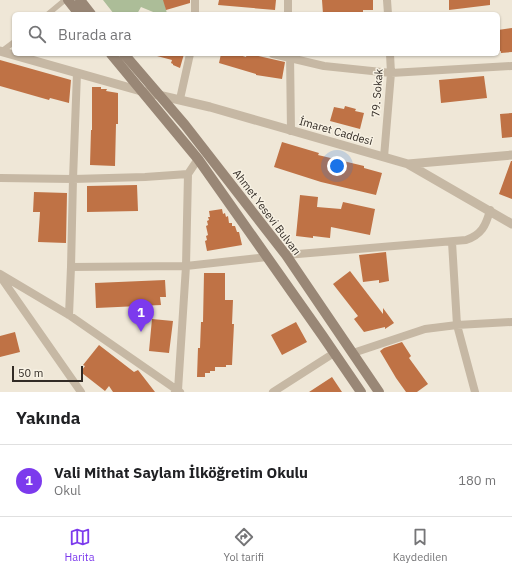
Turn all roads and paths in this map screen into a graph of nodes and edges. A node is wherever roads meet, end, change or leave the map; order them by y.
1 (66, 0) edge
2 (80, 0) edge
3 (195, 0) edge
4 (288, 0) edge
5 (387, 0) edge
6 (51, 12) edge
7 (77, 12) edge
8 (89, 12) edge
9 (195, 12) edge
10 (288, 12) edge
11 (388, 12) edge
12 (12, 43) edge
13 (1, 51) edge
14 (12, 54) edge
15 (18, 56) edge
16 (114, 56) edge
17 (126, 56) edge
18 (190, 56) edge
19 (290, 56) edge
20 (390, 56) edge
21 (512, 66) edge
22 (78, 73) junction
23 (391, 73) junction
24 (141, 91) junction
25 (159, 94) junction
26 (180, 99) junction
27 (291, 131) junction
28 (512, 155) edge
29 (384, 157) junction
30 (198, 159) junction
31 (408, 164) junction
32 (188, 174) junction
33 (0, 178) edge
34 (72, 179) junction
35 (490, 210) junction
36 (512, 224) edge
37 (452, 242) junction
38 (286, 255) junction
39 (267, 257) junction
40 (186, 266) junction
41 (71, 267) junction
42 (0, 275) edge
43 (69, 315) junction
44 (512, 322) edge
45 (457, 325) junction
46 (334, 353) junction
47 (353, 353) junction
48 (178, 391) edge
49 (81, 392) edge
50 (273, 392) edge
51 (361, 392) edge
52 (380, 392) edge
53 (475, 392) edge

1 - 6 street
1 - 7 main road
2 - 8 main road
3 - 9 street
4 - 10 street
5 - 11 street
12 - 13 street
13 - 14 street, İmaret Caddesi
15 - 22 street, İmaret Caddesi
16 - 24 main road
17 - 25 main road, Ahmet Yesevi Bulvarı
18 - 26 street
19 - 23 street
19 - 27 street
20 - 23 street, 79. Sokak
21 - 23 street
22 - 24 street, İmaret Caddesi
22 - 34 street
23 - 29 street, 79. Sokak
24 - 25 street, İmaret Caddesi
24 - 30 main road
25 - 26 street, İmaret Caddesi
25 - 38 main road, Ahmet Yesevi Bulvarı
26 - 27 street, İmaret Caddesi
27 - 29 street, İmaret Caddesi
28 - 31 street
29 - 31 street, İmaret Caddesi
30 - 32 street
30 - 39 main road
31 - 35 street, İmaret Caddesi
32 - 34 street
32 - 40 street
33 - 34 street
34 - 41 street
35 - 36 street, İmaret Caddesi
35 - 37 street
37 - 38 street
37 - 45 street
38 - 47 main road, Ahmet Yesevi Bulvarı
39 - 40 street
39 - 46 main road
40 - 41 street
40 - 48 street
41 - 43 street
42 - 43 street
42 - 49 street
43 - 48 street
44 - 45 street
45 - 47 street
45 - 53 street
46 - 50 street
46 - 51 main road
47 - 52 main road, Ahmet Yesevi Bulvarı

